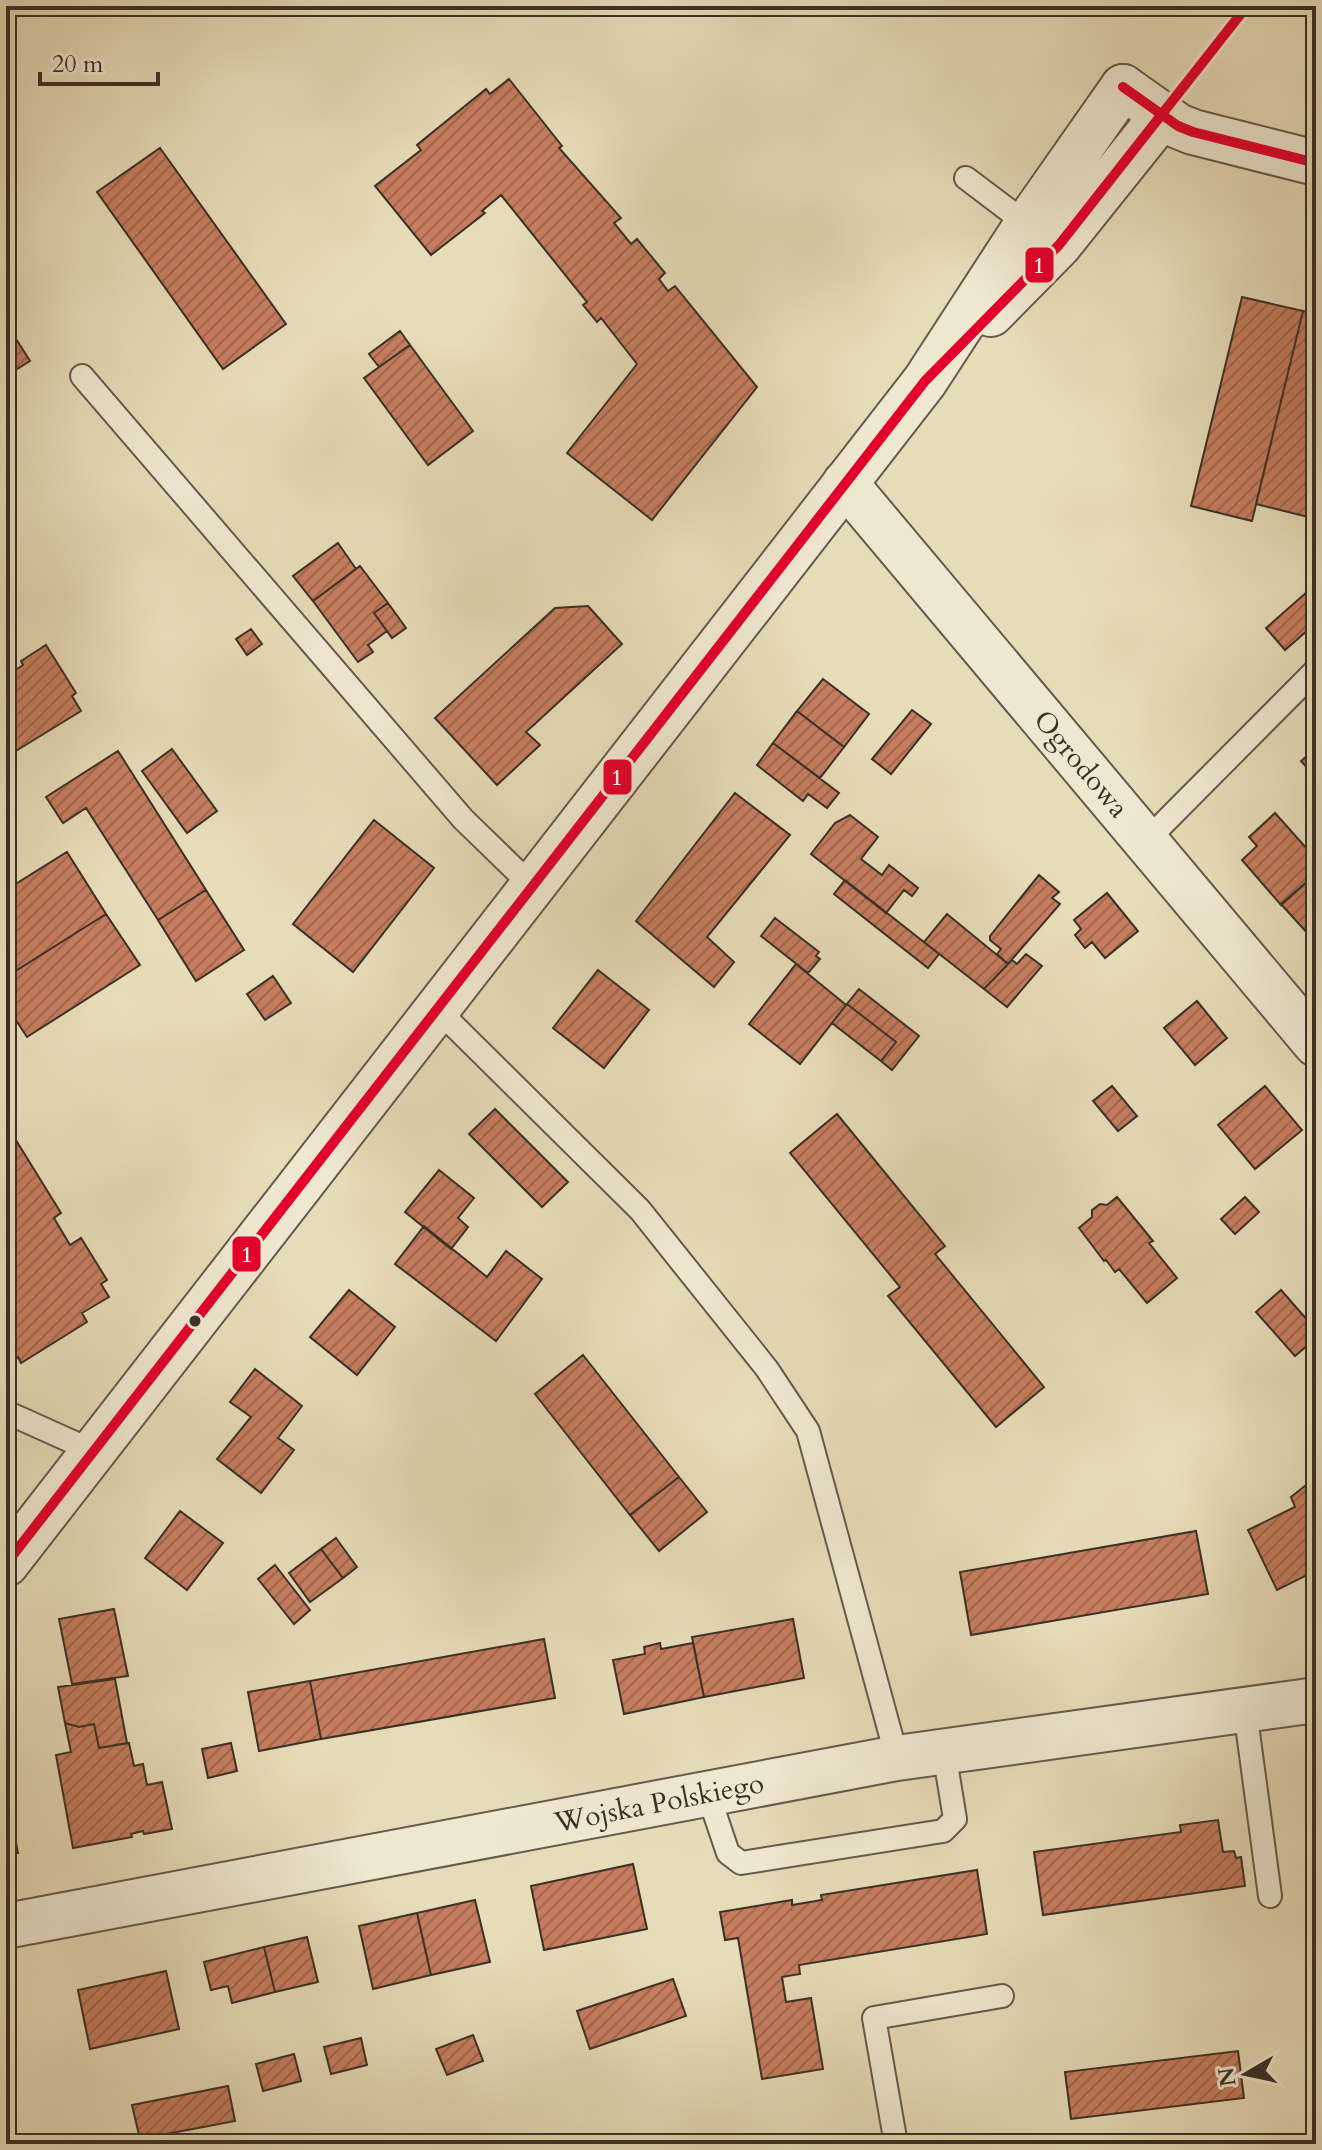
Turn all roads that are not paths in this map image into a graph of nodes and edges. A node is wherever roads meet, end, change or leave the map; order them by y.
1 (1163, 115) junction
2 (1316, 163) edge
3 (966, 178) dead end
4 (1043, 235) junction
5 (82, 376) dead end
6 (845, 483) junction
7 (1316, 670) edge
8 (1146, 841) junction
9 (533, 887) junction
10 (436, 1008) junction
11 (1316, 1044) edge
12 (6, 1412) edge
13 (95, 1452) junction
14 (6, 1564) edge
15 (1316, 1700) edge
16 (1245, 1710) junction
17 (944, 1752) junction
18 (897, 1758) junction
19 (708, 1794) junction
20 (1270, 1896) dead end
21 (6, 1926) edge
22 (1002, 1996) dead end
23 (896, 2144) edge

1 - 2 street
1 - 4 street
1 - 4 street
3 - 4 lane
4 - 6 street
5 - 9 lane
6 - 8 street, Ogrodowa
6 - 9 street
7 - 8 lane
8 - 11 street, Ogrodowa
9 - 10 street
10 - 13 street
10 - 18 lane
12 - 13 lane
13 - 14 street
15 - 16 street, Wojska Polskiego
16 - 17 street, Wojska Polskiego
16 - 20 lane
17 - 18 street, Wojska Polskiego
17 - 19 lane
18 - 19 street, Wojska Polskiego
19 - 21 street, Wojska Polskiego
22 - 23 lane

